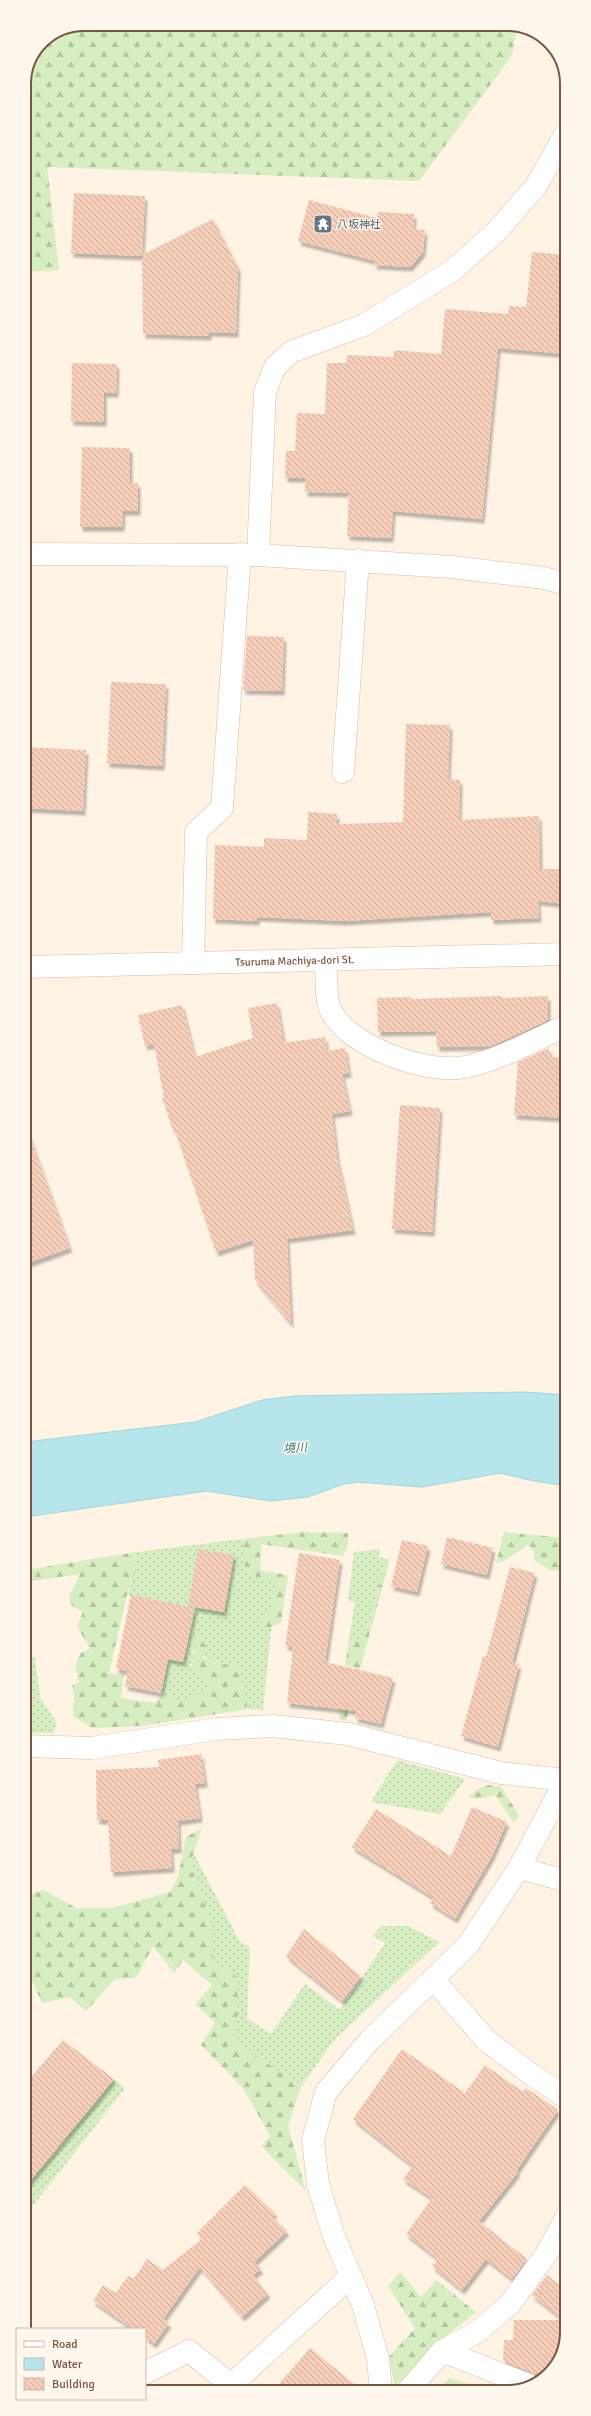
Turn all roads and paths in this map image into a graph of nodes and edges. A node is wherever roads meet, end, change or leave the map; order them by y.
1 (560, 144) edge
2 (31, 554) edge
3 (249, 554) junction
4 (358, 560) junction
5 (560, 582) edge
6 (343, 772) dead end
7 (560, 954) edge
8 (326, 960) junction
9 (193, 963) junction
10 (31, 967) edge
11 (560, 1029) edge
12 (31, 1746) edge
13 (560, 1779) edge
14 (560, 1791) edge
15 (519, 1868) junction
16 (560, 1879) edge
17 (433, 1979) junction
18 (560, 2093) edge
19 (560, 2228) edge
20 (350, 2277) junction
21 (442, 2351) junction
22 (146, 2372) edge
23 (522, 2382) edge
24 (231, 2385) edge
25 (231, 2385) edge
26 (380, 2385) edge
27 (413, 2385) edge

1 - 3 street
2 - 3 street
3 - 4 street
3 - 9 street
4 - 5 street
4 - 6 street
7 - 8 street, Tsuruma Machiya-dori St.
8 - 9 street, Tsuruma Machiya-dori St.
8 - 11 street
9 - 10 street, Tsuruma Machiya-dori St.
12 - 13 street
14 - 15 street
15 - 16 street
15 - 17 street
17 - 18 street
17 - 20 street
19 - 21 street
20 - 24 street
20 - 26 street
21 - 23 street
21 - 27 street
22 - 25 street

